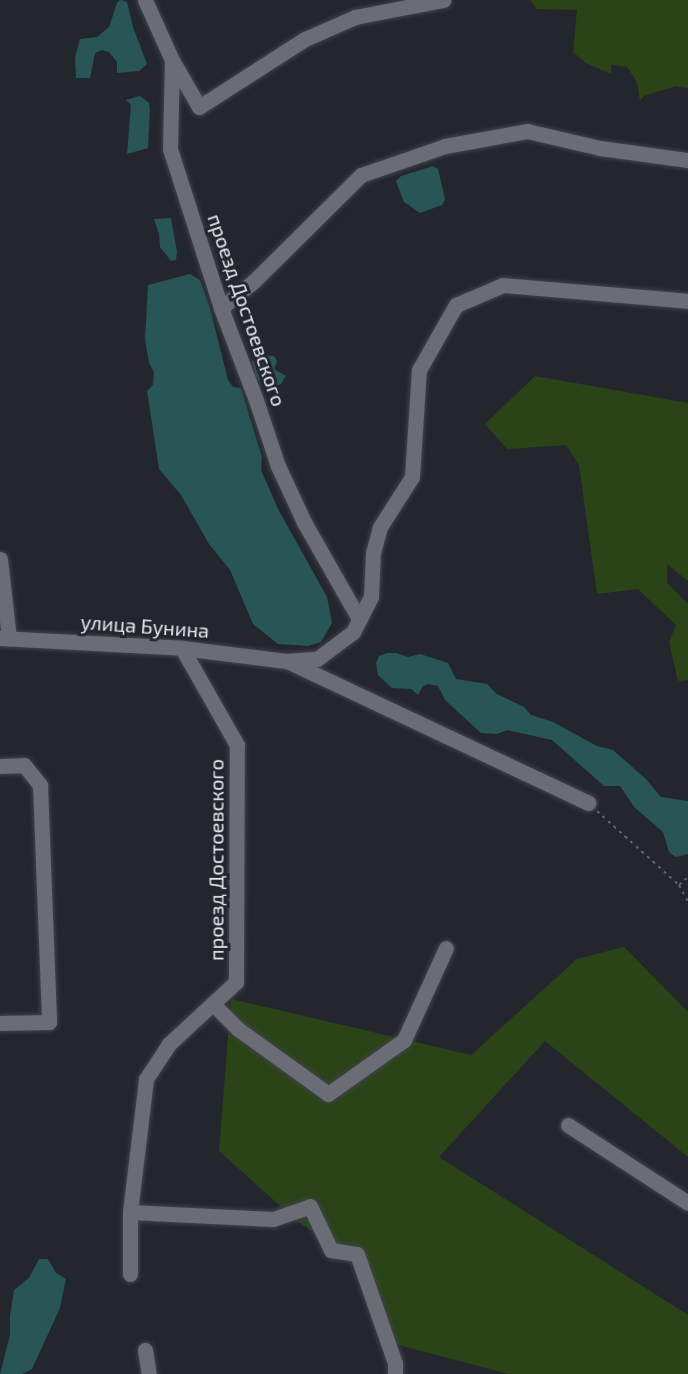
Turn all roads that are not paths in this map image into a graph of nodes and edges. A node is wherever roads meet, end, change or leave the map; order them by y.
1 (146, 0) edge
2 (443, 0) edge
3 (172, 60) junction
4 (688, 159) edge
5 (688, 301) edge
6 (221, 308) junction
7 (0, 559) edge
8 (359, 619) junction
9 (5, 638) edge
10 (182, 648) junction
11 (286, 661) junction
12 (0, 766) edge
13 (588, 803) road end
14 (446, 948) dead end
15 (214, 1005) junction
16 (0, 1023) edge
17 (568, 1125) dead end
18 (688, 1203) edge
19 (130, 1212) junction
20 (130, 1274) dead end
21 (145, 1350) dead end
22 (149, 1374) edge
23 (394, 1374) edge

1 - 3 street, проезд Достоевского
2 - 3 street
3 - 6 street, проезд Достоевского
4 - 6 street
5 - 8 street
6 - 8 street, проезд Достоевского
7 - 9 street
8 - 11 street
9 - 10 street, улица Бунина
10 - 11 street, улица Бунина
10 - 15 street, проезд Достоевского
11 - 13 street
12 - 16 street
14 - 15 street
15 - 19 street, проезд Достоевского
17 - 18 street
19 - 20 street, проезд Достоевского
19 - 23 street
21 - 22 street

